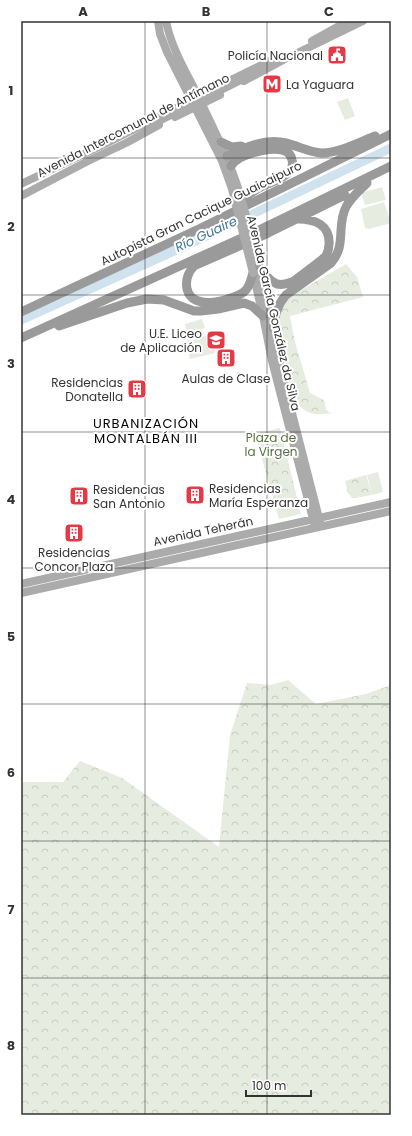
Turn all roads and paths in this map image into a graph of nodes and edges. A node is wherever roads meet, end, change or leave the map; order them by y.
1 (158, 21) edge
2 (166, 21) edge
3 (348, 21) edge
4 (363, 21) edge
5 (285, 57) junction
6 (194, 98) junction
7 (198, 106) junction
8 (391, 129) edge
9 (391, 134) edge
10 (220, 142) junction
11 (109, 146) junction
12 (245, 147) junction
13 (225, 159) junction
14 (231, 166) junction
15 (391, 166) edge
16 (391, 171) edge
17 (367, 183) junction
18 (21, 184) edge
19 (235, 188) junction
20 (21, 196) edge
21 (296, 219) junction
22 (201, 228) junction
23 (257, 231) junction
24 (256, 270) junction
25 (21, 312) edge
26 (263, 316) junction
27 (273, 328) junction
28 (23, 337) edge
29 (391, 502) edge
30 (391, 511) edge
31 (316, 518) junction
32 (318, 527) junction
33 (21, 584) edge
34 (21, 593) edge

1 - 6 main road, Avenida García González da Silva
2 - 6 main road, Avenida García González da Silva
3 - 5 main road, Avenida Intercomunal de Antímano
4 - 5 main road, Avenida Intercomunal de Antímano
5 - 6 main road, Avenida Intercomunal de Antímano
5 - 7 main road, Avenida Intercomunal de Antímano
5 - 11 main road, bridge
6 - 7 main road, Avenida García González da Silva
6 - 11 main road, Avenida Intercomunal de Antímano
7 - 10 main road, Avenida García González da Silva
7 - 11 main road, Avenida Intercomunal de Antímano
7 - 13 main road, Avenida García González da Silva
8 - 12 highway
9 - 22 highway, Autopista Gran Cacique Guaicaipuro
10 - 12 highway
10 - 13 main road, Avenida García González da Silva
11 - 18 main road, Avenida Intercomunal de Antímano
11 - 20 main road, Avenida Intercomunal de Antímano
12 - 13 highway
13 - 14 main road, Avenida García González da Silva
13 - 19 main road, Avenida García González da Silva
14 - 19 main road, Avenida García González da Silva
14 - 22 highway
15 - 23 highway
16 - 17 highway
17 - 21 highway
17 - 27 highway
19 - 24 main road, Avenida García González da Silva, bridge
21 - 23 highway
21 - 24 highway
21 - 24 highway
22 - 25 highway, Autopista Gran Cacique Guaicaipuro
23 - 28 highway
24 - 26 main road, Avenida García González da Silva
24 - 27 main road, Avenida García González da Silva
26 - 28 highway
26 - 31 main road, Avenida García González da Silva
27 - 31 main road, Avenida García González da Silva
29 - 31 main road, Avenida Teherán
30 - 32 main road, Avenida Teherán
31 - 32 main road, Avenida García González da Silva
31 - 33 main road, Avenida Teherán
32 - 34 main road, Avenida Teherán

